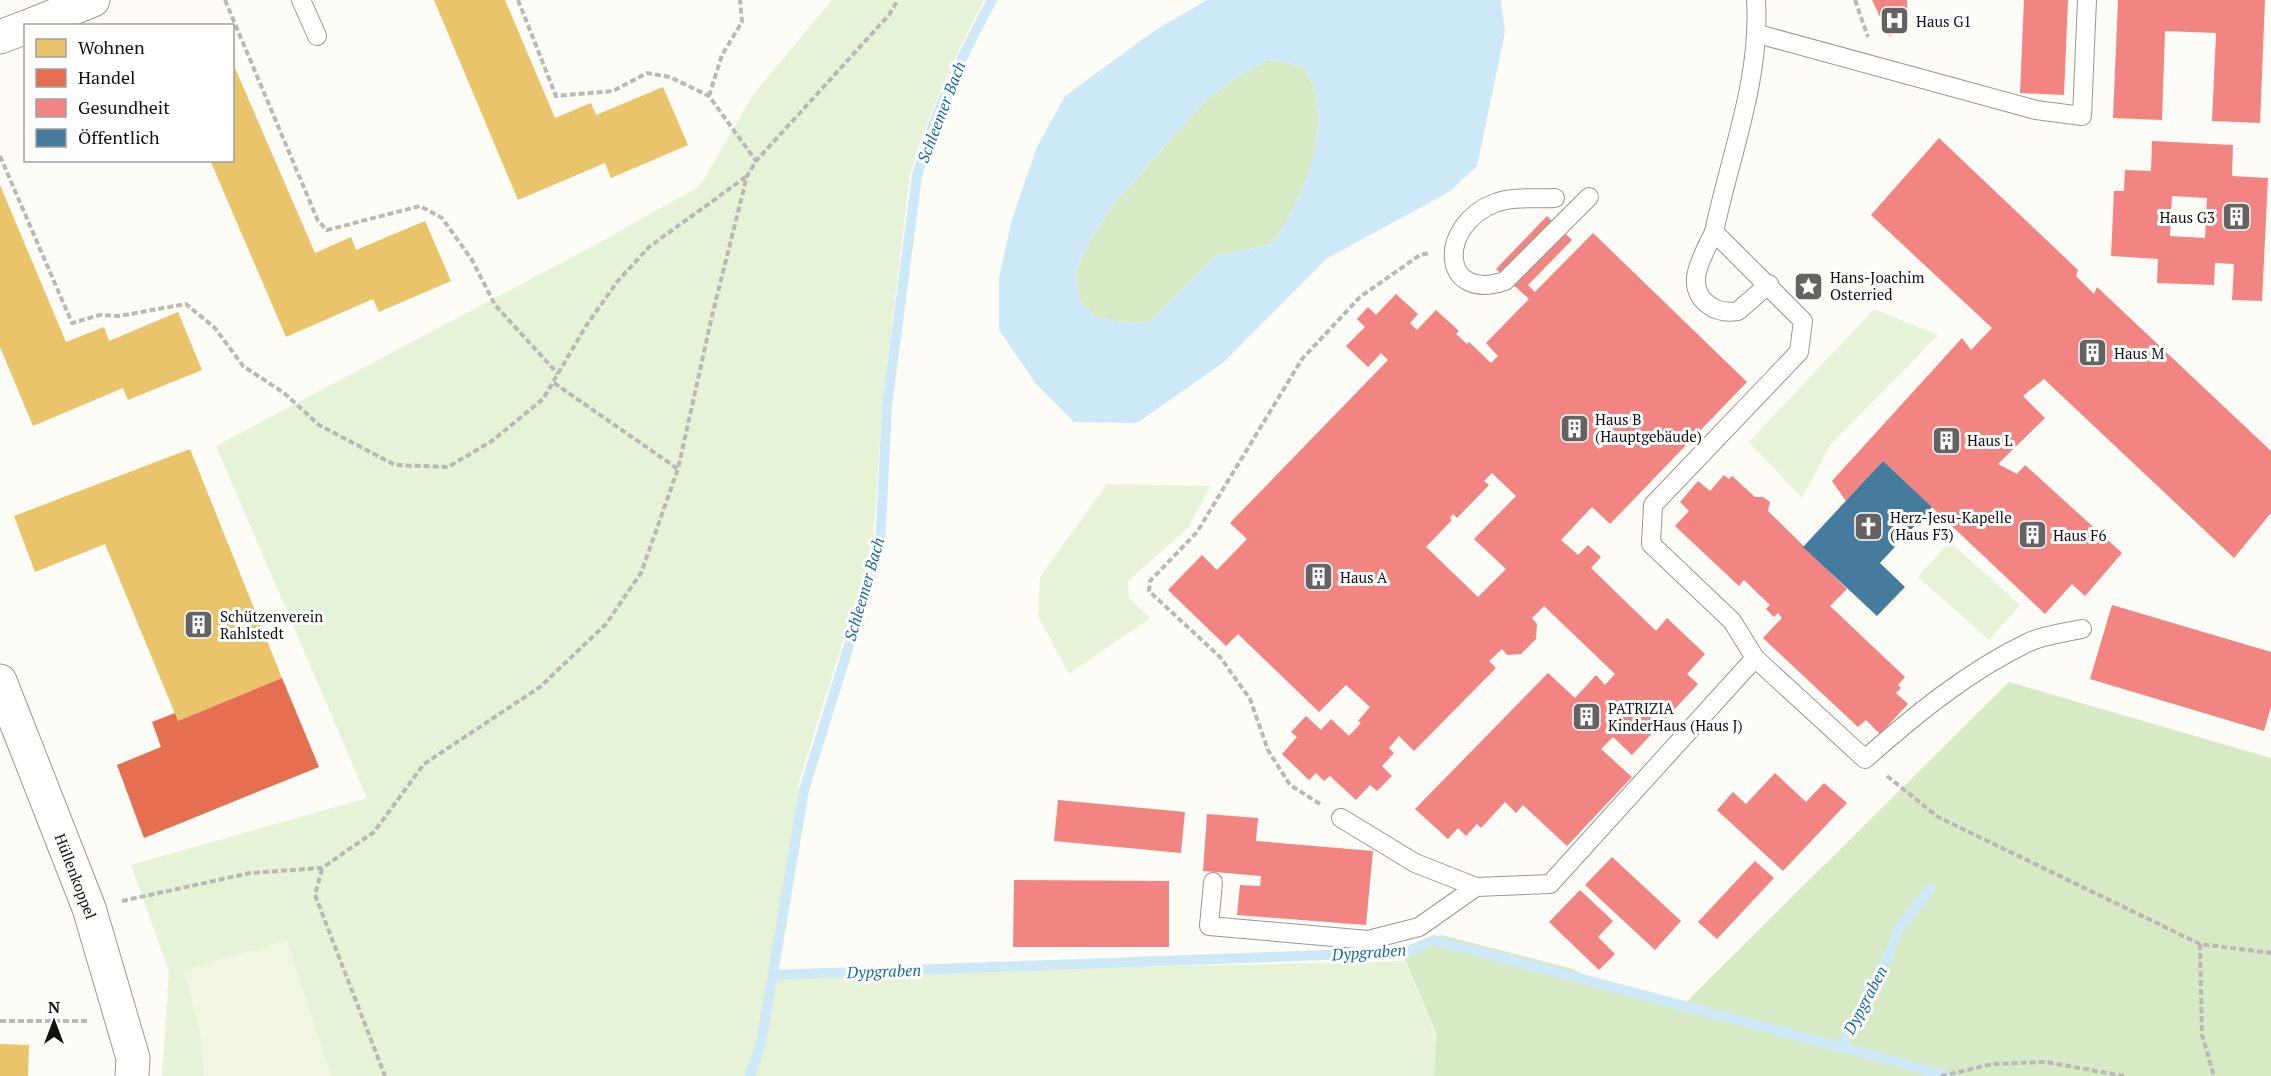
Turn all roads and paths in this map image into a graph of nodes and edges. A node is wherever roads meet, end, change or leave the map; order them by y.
1 (225, 0) edge
2 (302, 0) edge
3 (518, 0) edge
4 (740, 0) edge
5 (898, 0) edge
6 (1756, 0) edge
7 (2086, 0) edge
8 (79, 12) edge
9 (34, 24) edge
10 (24, 27) edge
11 (1758, 34) junction
12 (316, 36) dead end
13 (0, 37) edge
14 (709, 96) junction
15 (0, 156) edge
16 (756, 161) junction
17 (747, 176) junction
18 (1589, 197) dead end
19 (1555, 198) dead end
20 (1714, 232) junction
21 (1453, 248) junction
22 (1768, 284) junction
23 (558, 374) junction
24 (554, 383) junction
25 (678, 469) junction
26 (2082, 629) dead end
27 (1755, 658) junction
28 (0, 681) edge
29 (1865, 759) junction
30 (1341, 818) joint
31 (322, 868) junction
32 (1213, 882) dead end
33 (1476, 887) junction
34 (89, 908) junction
35 (2200, 944) junction
36 (2271, 953) edge
37 (122, 1021) junction
38 (0, 1022) edge
39 (132, 1076) edge
40 (385, 1076) edge
41 (1941, 1076) edge
42 (2124, 1076) edge
43 (2214, 1076) edge

1 - 23 path
2 - 12 lane
3 - 14 path
4 - 14 path
5 - 16 path
6 - 11 lane
7 - 11 lane
8 - 9 street
10 - 13 street
11 - 20 lane
14 - 16 path
15 - 24 path
16 - 17 path
17 - 23 path
17 - 25 path
18 - 21 lane
19 - 21 lane
20 - 22 lane
20 - 22 lane
21 - 30 path
22 - 27 lane
23 - 24 path
24 - 25 path
25 - 31 path
26 - 29 lane
27 - 29 lane
27 - 33 lane
28 - 34 street, Hüllenkoppel
29 - 35 path
30 - 33 lane
31 - 34 path
31 - 40 path
32 - 33 lane
34 - 37 street, Hüllenkoppel
35 - 36 path
35 - 43 path
37 - 38 path
37 - 39 street, Hüllenkoppel
41 - 42 path

